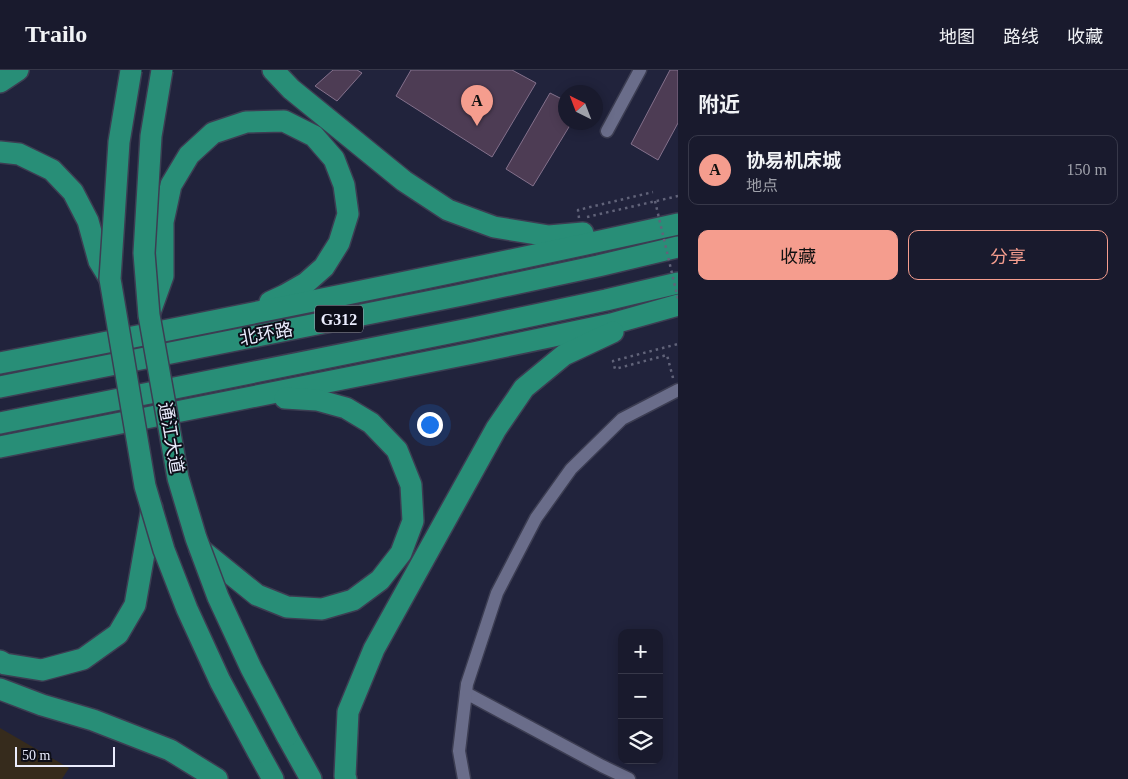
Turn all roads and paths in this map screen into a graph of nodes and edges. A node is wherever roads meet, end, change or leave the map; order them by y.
1 (18, 70) edge
2 (131, 70) edge
3 (162, 70) edge
4 (273, 70) edge
5 (640, 70) edge
6 (0, 82) edge
7 (607, 130) dead end
8 (0, 152) edge
9 (653, 192) dead end
10 (678, 196) edge
11 (655, 201) junction
12 (669, 225) edge
13 (678, 247) edge
14 (110, 279) junction
15 (678, 283) edge
16 (678, 299) edge
17 (678, 305) edge
18 (656, 311) junction
19 (149, 315) junction
20 (239, 316) junction
21 (678, 344) edge
22 (0, 356) edge
23 (28, 357) junction
24 (0, 363) edge
25 (0, 387) edge
26 (677, 390) edge
27 (253, 397) junction
28 (0, 423) edge
29 (31, 441) junction
30 (0, 447) edge
31 (0, 458) edge
32 (152, 508) junction
33 (200, 549) junction
34 (0, 661) edge
35 (0, 689) edge
36 (466, 693) junction
37 (113, 728) junction
38 (200, 779) edge
39 (217, 779) edge
40 (274, 779) edge
41 (311, 779) edge
42 (346, 779) edge
43 (464, 779) edge
44 (629, 779) edge

1 - 6 highway
2 - 14 highway, 通江大道, bridge
3 - 19 highway, 通江大道, bridge
4 - 12 highway
5 - 7 street
8 - 14 highway
9 - 11 path
10 - 11 path
11 - 16 path, bridge
12 - 20 highway
13 - 25 highway, 北环路 / G312
14 - 32 highway, 通江大道, bridge
15 - 28 highway, 北环路 / G312
17 - 18 highway
18 - 27 highway
18 - 42 highway
19 - 20 highway
19 - 33 highway, 通江大道, bridge
20 - 23 highway
21 - 26 path
22 - 23 highway
23 - 24 highway
26 - 36 street
27 - 29 highway
27 - 33 highway
29 - 30 highway
29 - 31 highway
32 - 34 highway
32 - 40 highway, 通江大道, bridge
33 - 41 highway, 通江大道, bridge
35 - 37 highway
36 - 43 street
36 - 44 street
37 - 38 street
37 - 39 highway

